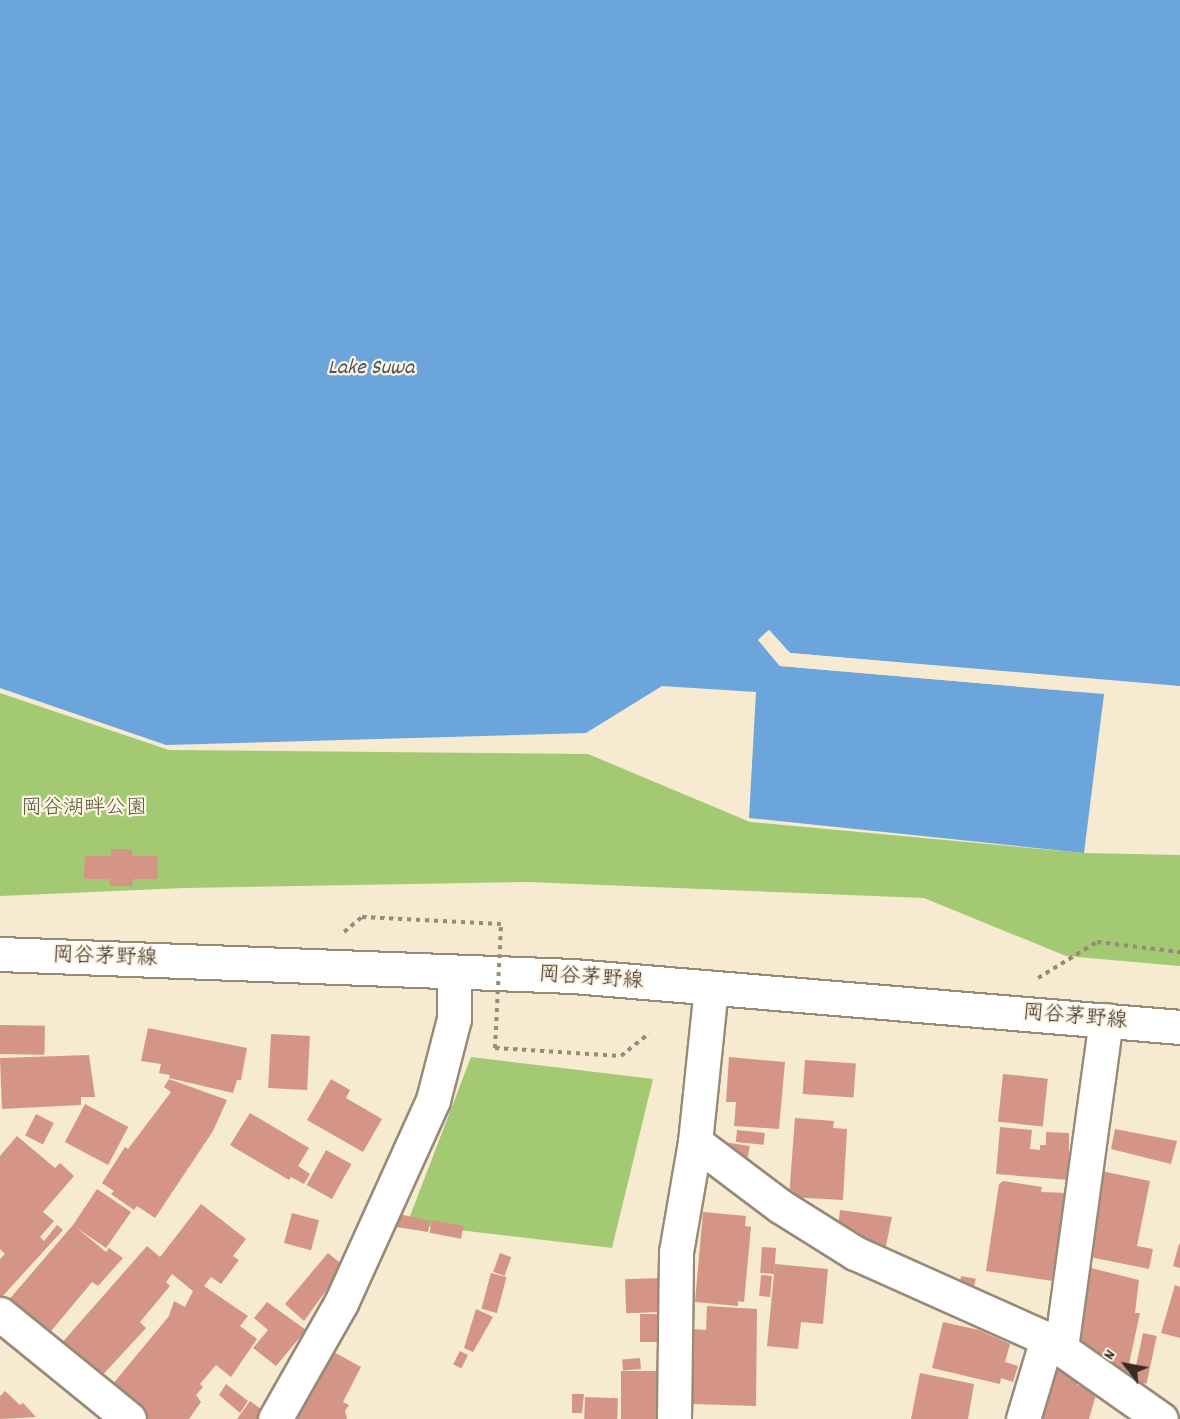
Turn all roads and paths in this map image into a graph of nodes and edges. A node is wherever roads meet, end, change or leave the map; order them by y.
1 (344, 932) dead end
2 (1180, 952) edge
3 (0, 954) edge
4 (454, 973) junction
5 (1032, 981) dead end
6 (711, 988) junction
7 (1106, 1020) junction
8 (1180, 1027) edge
9 (649, 1033) dead end
10 (694, 1142) junction
11 (0, 1314) edge
12 (1054, 1343) junction
13 (129, 1419) edge
14 (275, 1419) edge
15 (674, 1419) edge
16 (1023, 1419) edge
17 (1161, 1419) edge

1 - 9 path, bridge
2 - 5 path
3 - 4 street, 岡谷茅野線
4 - 6 street, 岡谷茅野線
4 - 14 street
6 - 7 street, 岡谷茅野線
6 - 10 street
7 - 8 street, 岡谷茅野線
7 - 12 street
10 - 12 street
10 - 15 street
11 - 13 street
12 - 16 street
12 - 17 street

